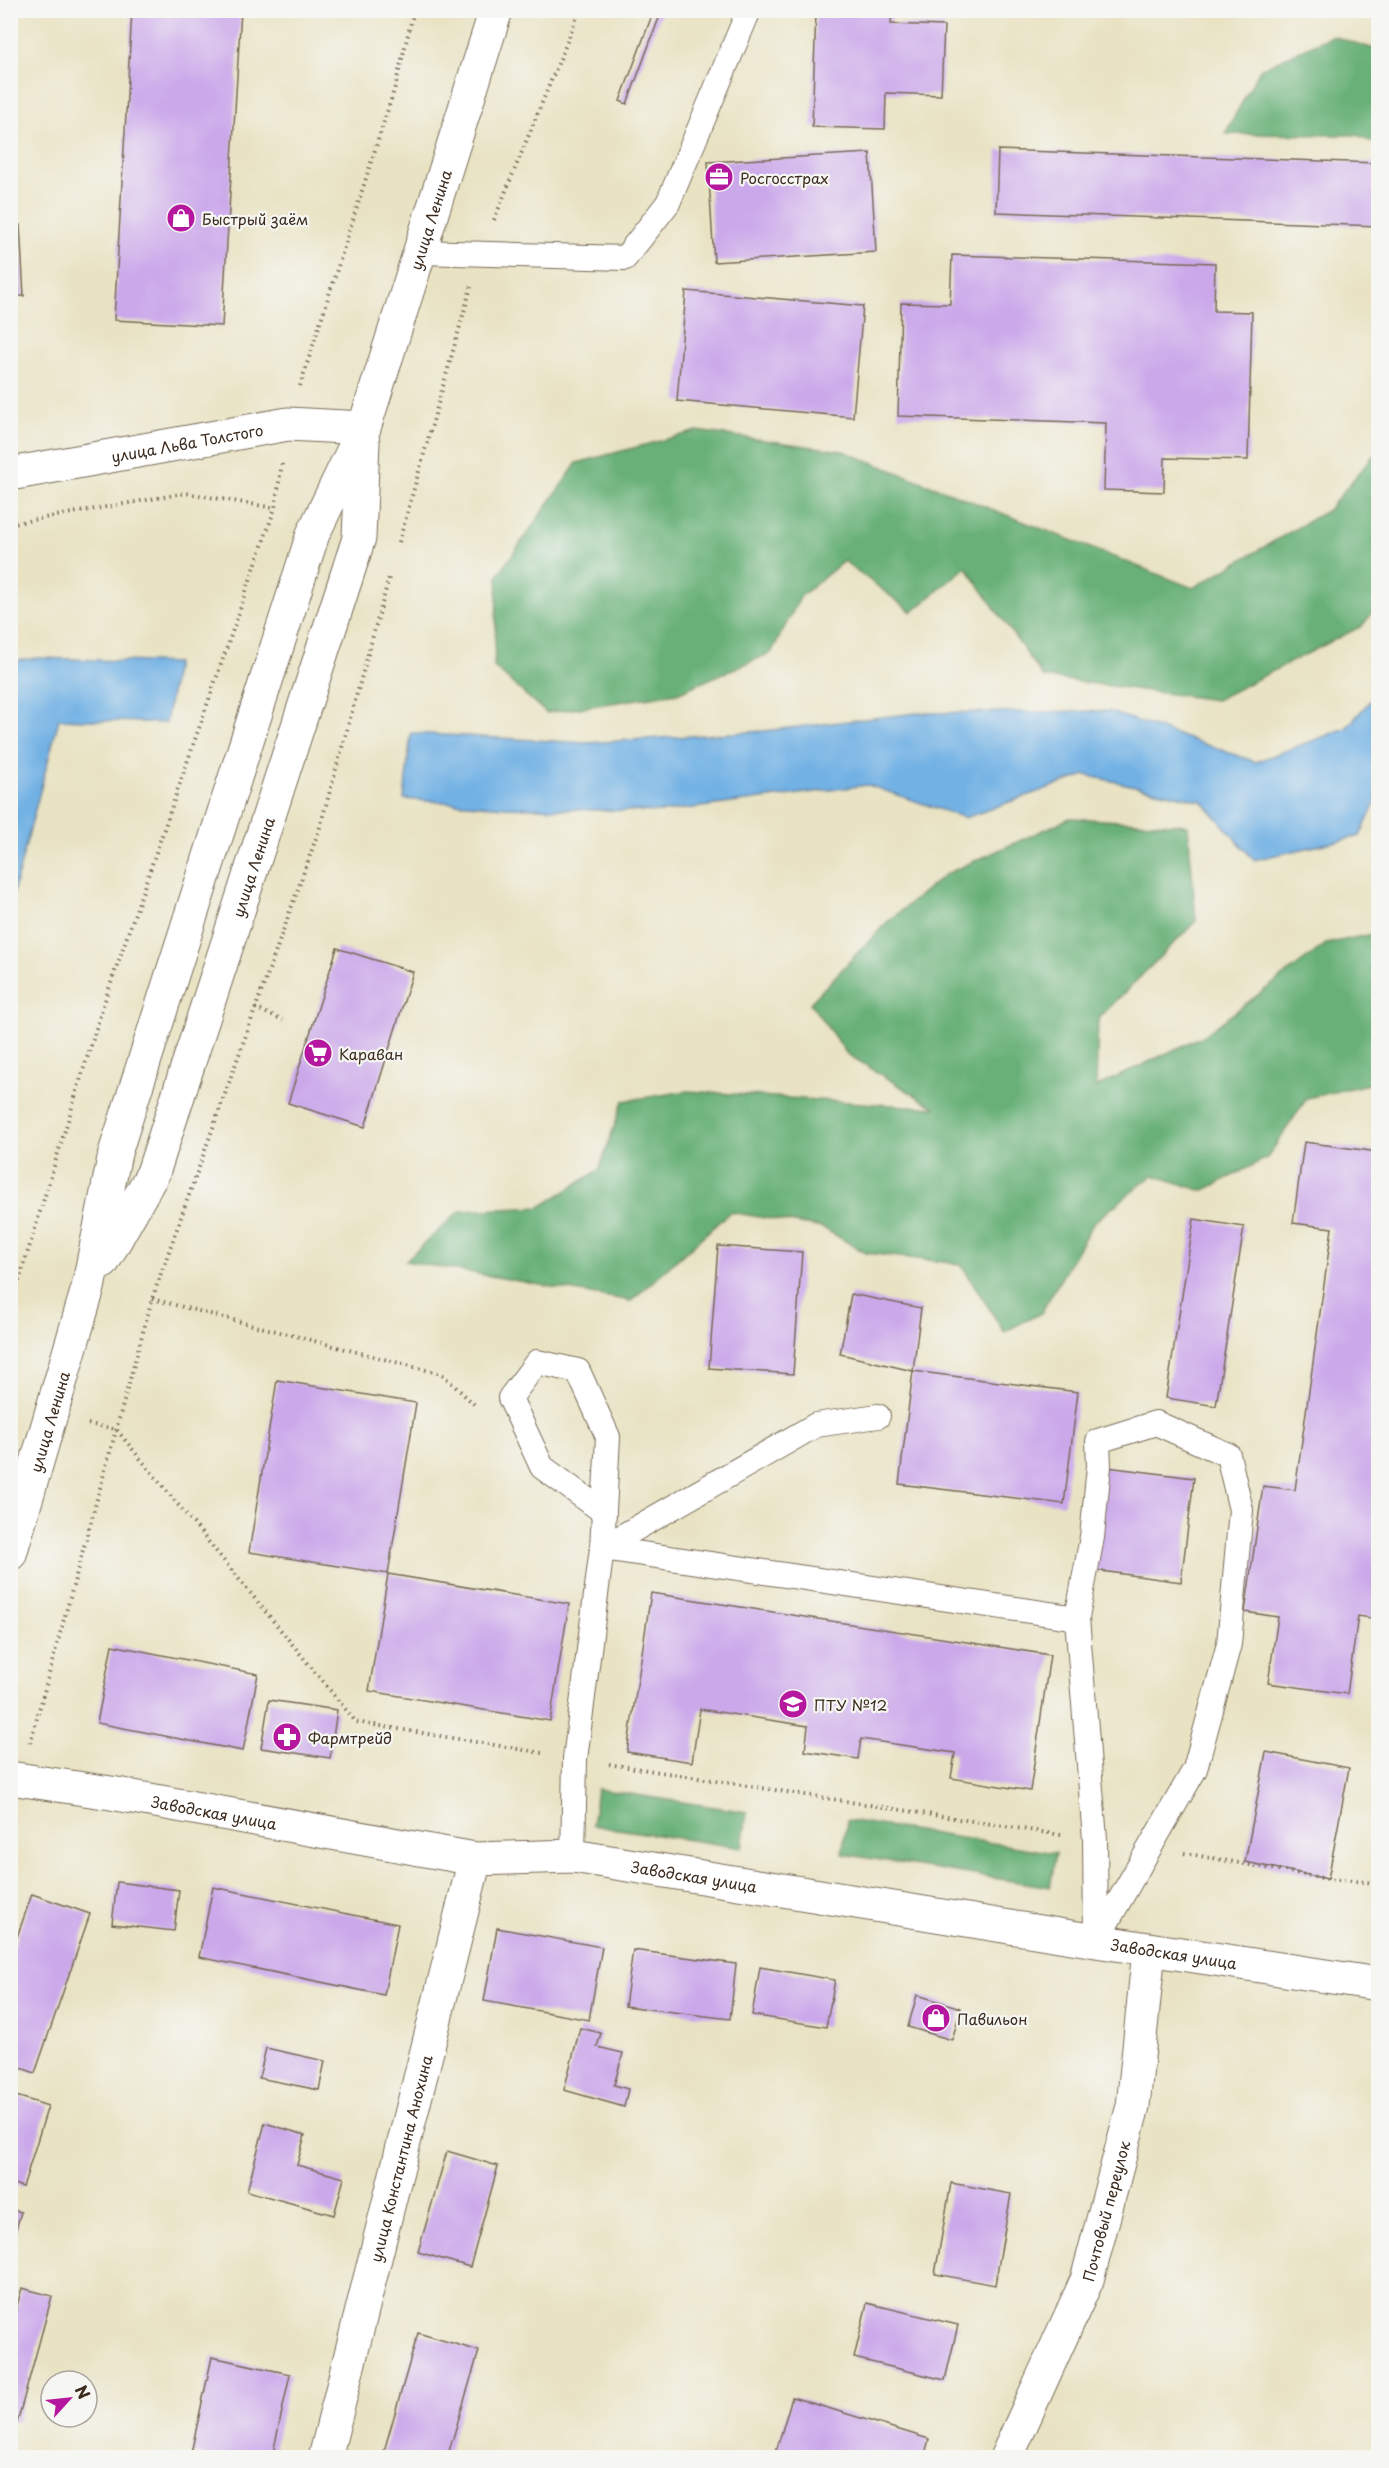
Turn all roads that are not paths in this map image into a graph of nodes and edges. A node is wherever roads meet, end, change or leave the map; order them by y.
1 (495, 10) edge
2 (749, 10) edge
3 (418, 252) junction
4 (364, 428) junction
5 (10, 474) edge
6 (88, 1288) junction
7 (878, 1416) dead end
8 (604, 1512) junction
9 (602, 1548) junction
10 (10, 1554) edge
11 (1077, 1618) junction
12 (15, 1779) edge
13 (573, 1856) junction
14 (475, 1859) junction
15 (1096, 1941) junction
16 (1149, 1950) junction
17 (1378, 1984) edge
18 (325, 2457) edge
19 (1006, 2457) edge

1 - 3 street, улица Ленина
2 - 3 lane
3 - 4 street, улица Ленина
4 - 5 street, улица Льва Толстого
4 - 6 street, улица Ленина
4 - 6 street, улица Ленина
6 - 10 street, улица Ленина
7 - 9 lane
8 - 8 lane
8 - 9 lane
9 - 11 lane
9 - 13 lane
11 - 15 lane
11 - 15 lane
12 - 14 street, Заводская улица
13 - 14 street, Заводская улица
13 - 15 street, Заводская улица
14 - 18 street, улица Константина Анохина
15 - 16 street, Заводская улица
16 - 17 street, Заводская улица
16 - 19 street, Почтовый переулок

